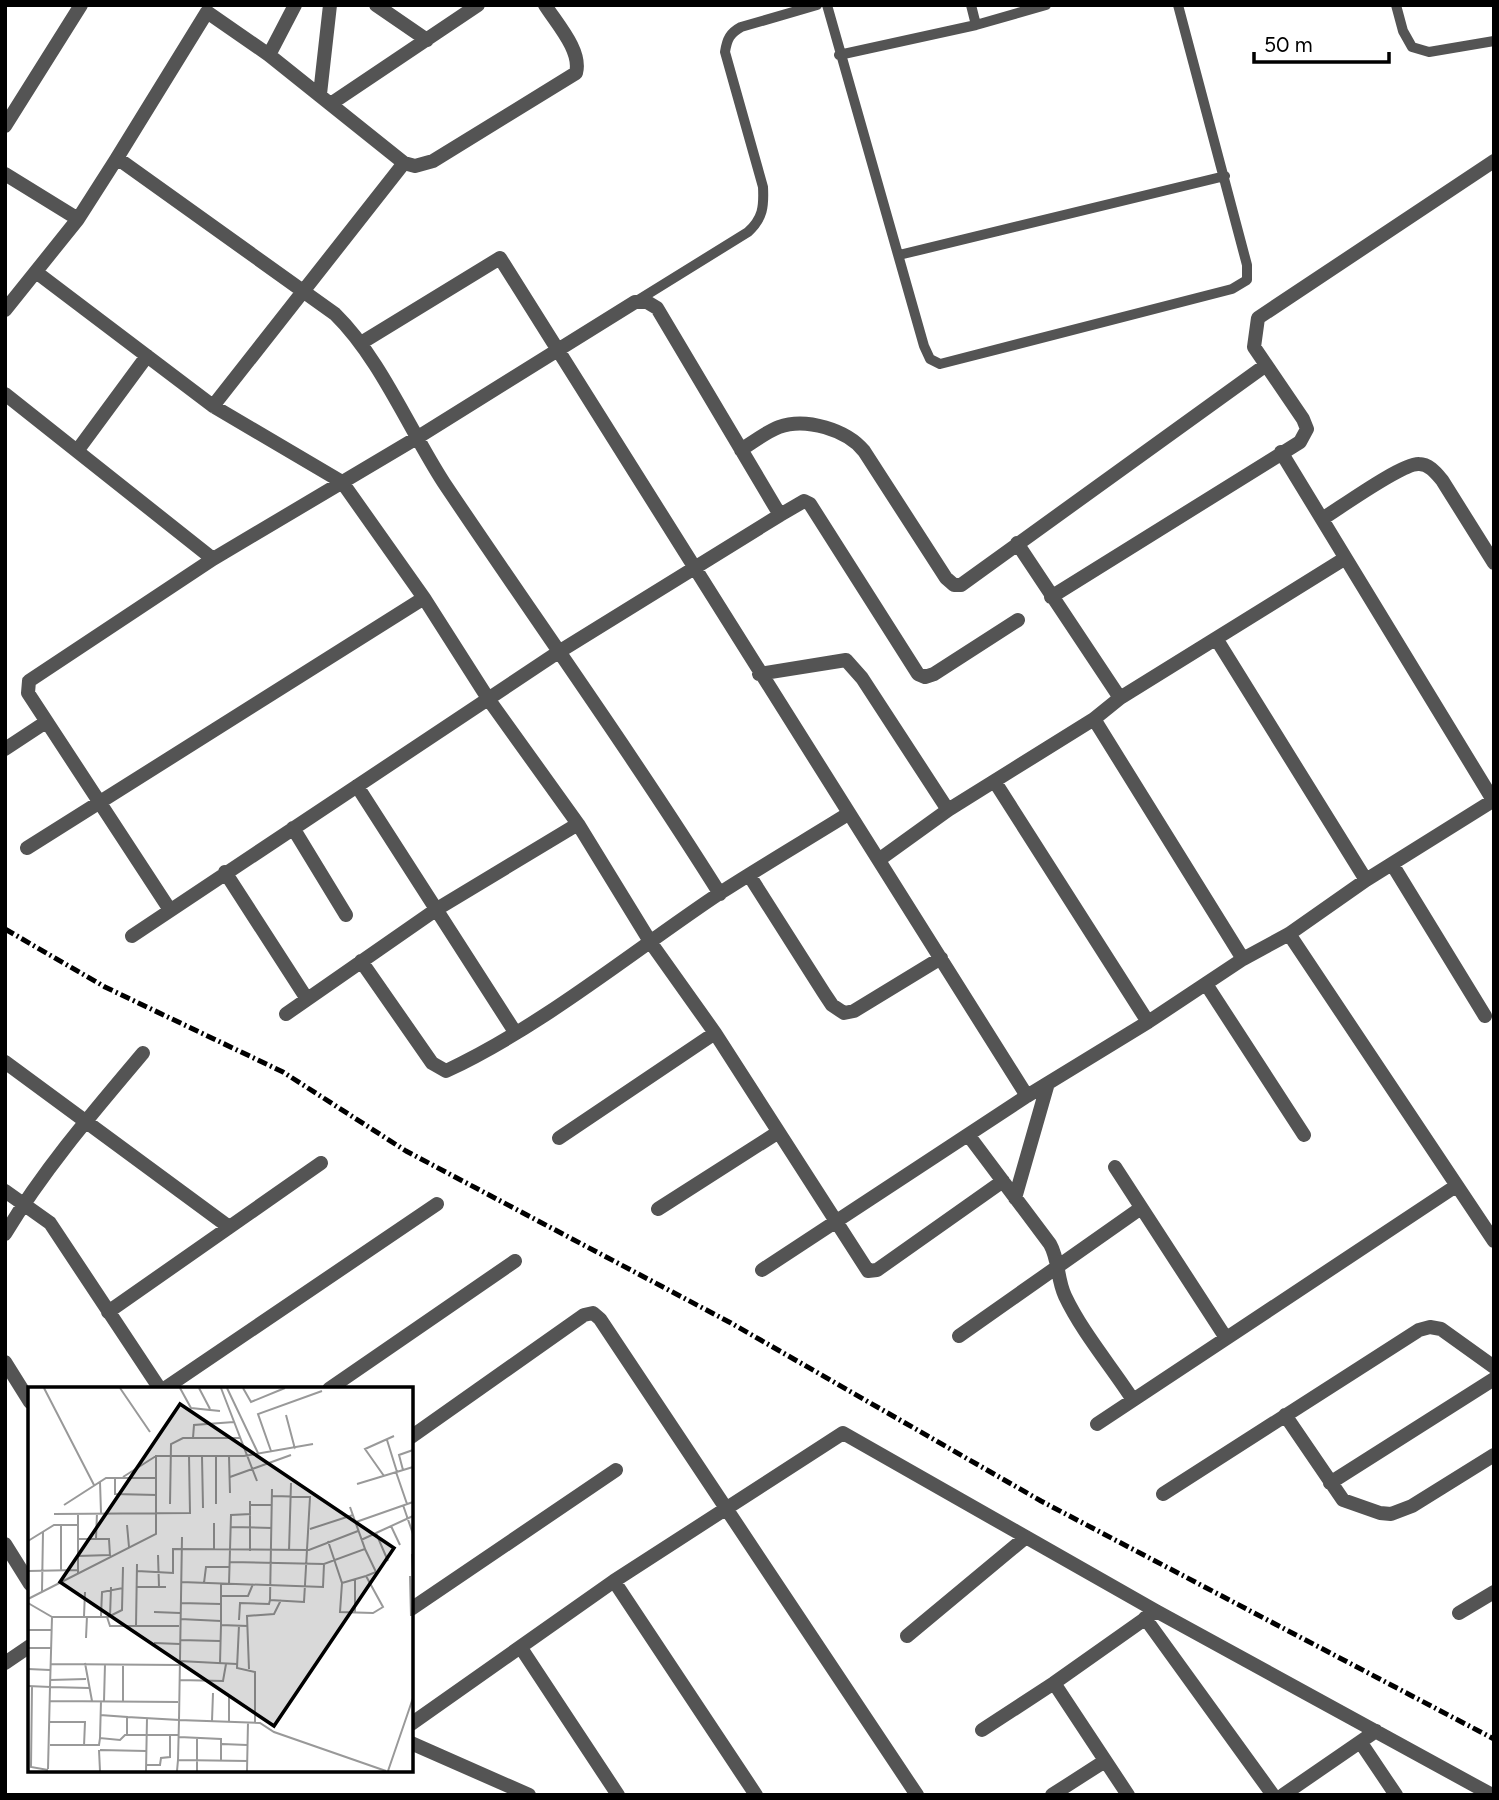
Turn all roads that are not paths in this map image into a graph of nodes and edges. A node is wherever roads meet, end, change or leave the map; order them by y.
1 (81, 5) edge
2 (295, 5) edge
3 (330, 5) edge
4 (376, 5) edge
5 (478, 5) edge
6 (545, 5) edge
7 (817, 5) edge
8 (827, 5) edge
9 (971, 5) edge
10 (1046, 5) edge
11 (1178, 5) edge
12 (1396, 5) edge
13 (209, 8) edge
14 (976, 25) junction
15 (426, 40) junction
16 (1494, 41) edge
17 (270, 55) junction
18 (839, 55) junction
19 (326, 98) junction
20 (5, 126) edge
21 (117, 158) junction
22 (1494, 161) edge
23 (404, 163) junction
24 (5, 174) edge
25 (1225, 176) junction
26 (78, 219) junction
27 (899, 255) junction
28 (36, 272) junction
29 (300, 292) junction
30 (635, 302) junction
31 (5, 310) edge
32 (361, 343) junction
33 (558, 349) junction
34 (147, 356) junction
35 (1266, 365) junction
36 (5, 394) edge
37 (213, 406) junction
38 (415, 439) junction
39 (741, 450) junction
40 (77, 451) junction
41 (1281, 452) junction
42 (342, 482) junction
43 (780, 515) junction
44 (1322, 519) junction
45 (1017, 543) junction
46 (213, 559) junction
47 (1344, 559) junction
48 (1494, 563) edge
49 (694, 571) junction
50 (1051, 597) junction
51 (424, 598) junction
52 (1018, 620) dead end
53 (1217, 640) junction
54 (557, 653) junction
55 (760, 674) junction
56 (1120, 698) junction
57 (489, 700) junction
58 (1094, 719) junction
59 (46, 722) junction
60 (5, 749) edge
61 (995, 782) junction
62 (357, 786) junction
63 (1493, 800) edge
64 (100, 803) junction
65 (948, 810) junction
66 (848, 814) junction
67 (578, 824) junction
68 (293, 828) junction
69 (27, 848) dead end
70 (880, 859) junction
71 (1392, 864) junction
72 (225, 872) junction
73 (749, 875) junction
74 (1366, 880) junction
75 (720, 894) junction
76 (438, 909) junction
77 (170, 910) junction
78 (346, 915) dead end
79 (1289, 934) junction
80 (132, 936) dead end
81 (651, 943) junction
82 (941, 958) junction
83 (1243, 958) junction
84 (361, 961) junction
85 (1206, 984) junction
86 (307, 999) junction
87 (286, 1014) dead end
88 (1485, 1016) dead end
89 (1148, 1023) junction
90 (515, 1032) junction
91 (715, 1033) junction
92 (143, 1053) dead end
93 (5, 1062) edge
94 (1048, 1083) junction
95 (1027, 1096) junction
96 (86, 1121) junction
97 (777, 1133) junction
98 (1304, 1135) dead end
99 (969, 1136) junction
100 (559, 1138) dead end
101 (321, 1163) dead end
102 (1115, 1167) dead end
103 (1003, 1181) junction
104 (1456, 1186) junction
105 (5, 1191) edge
106 (1015, 1198) junction
107 (437, 1204) dead end
108 (22, 1206) junction
109 (1142, 1208) junction
110 (658, 1209) dead end
111 (834, 1221) junction
112 (229, 1227) junction
113 (5, 1234) edge
114 (1494, 1241) edge
115 (515, 1261) dead end
116 (762, 1270) dead end
117 (1058, 1270) junction
118 (108, 1312) junction
119 (960, 1336) dead end
120 (1226, 1338) junction
121 (5, 1362) edge
122 (1494, 1367) edge
123 (1494, 1379) edge
124 (161, 1387) edge
125 (165, 1387) edge
126 (332, 1387) edge
127 (28, 1399) edge
128 (1133, 1400) junction
129 (1285, 1415) junction
130 (1097, 1424) dead end
131 (413, 1436) edge
132 (1494, 1455) edge
133 (616, 1470) dead end
134 (1330, 1483) junction
135 (1163, 1494) dead end
136 (725, 1506) junction
137 (1026, 1537) junction
138 (5, 1544) edge
139 (28, 1581) edge
140 (614, 1581) junction
141 (1494, 1592) edge
142 (413, 1608) edge
143 (1460, 1613) dead end
144 (1151, 1615) junction
145 (907, 1636) dead end
146 (28, 1647) edge
147 (520, 1648) junction
148 (5, 1663) edge
149 (1054, 1683) junction
150 (413, 1723) edge
151 (982, 1730) dead end
152 (1376, 1731) junction
153 (1361, 1743) junction
154 (413, 1745) edge
155 (1105, 1761) junction
156 (529, 1795) edge
157 (618, 1795) edge
158 (755, 1795) edge
159 (917, 1795) edge
160 (1052, 1795) edge
161 (1128, 1795) edge
162 (1273, 1795) edge
163 (1283, 1795) edge
164 (1396, 1795) edge
165 (1492, 1795) edge

1 - 20 street
2 - 17 street
3 - 19 street
4 - 15 street
5 - 15 street
6 - 23 street
7 - 30 lane
8 - 18 lane
9 - 14 lane
10 - 14 lane
11 - 25 lane
12 - 16 lane
13 - 17 street
13 - 21 street
14 - 18 lane
15 - 19 street
17 - 19 street
18 - 27 lane
19 - 23 street
21 - 26 street
21 - 29 street
22 - 35 street
23 - 29 street
24 - 26 street
25 - 27 lane
25 - 27 lane
26 - 28 street
28 - 31 street
28 - 34 street
29 - 32 street
29 - 37 street
30 - 33 street
30 - 39 street
32 - 33 street
32 - 38 street
33 - 38 street
33 - 49 street
34 - 37 street
34 - 40 street
35 - 41 street
35 - 45 street
36 - 40 street
37 - 42 street
38 - 42 street
38 - 54 street
39 - 43 street
39 - 45 street
40 - 46 street
41 - 44 street
41 - 50 street
42 - 46 street
42 - 51 street
43 - 49 street
43 - 52 street
44 - 47 street
44 - 48 street
45 - 50 street
46 - 59 street
47 - 53 street
47 - 63 street
49 - 54 street
49 - 55 street
50 - 56 street
51 - 57 street
51 - 64 street
53 - 56 street
53 - 74 street
54 - 57 street
54 - 75 street
55 - 65 street
55 - 66 street
56 - 58 street
57 - 62 street
57 - 67 street
58 - 61 street
58 - 83 street
59 - 60 street
59 - 64 street
61 - 65 street
61 - 89 street
62 - 68 street
62 - 76 street
63 - 71 street
64 - 69 street
64 - 77 street
65 - 70 street
66 - 70 street
66 - 73 street
67 - 76 street
67 - 81 street
68 - 72 street
68 - 78 street
70 - 82 street
71 - 74 street
71 - 88 street
72 - 77 street
72 - 86 street
73 - 75 street
73 - 82 street
74 - 79 street
75 - 81 street
76 - 84 street
76 - 90 street
77 - 80 street
79 - 83 street
79 - 104 street
81 - 90 street
81 - 91 street
82 - 95 street
83 - 85 street
84 - 86 street
84 - 90 street
85 - 89 street
85 - 98 street
86 - 87 street
89 - 94 street
91 - 97 street
91 - 100 street
92 - 96 street
93 - 96 street
94 - 95 street
94 - 106 street
95 - 99 street
96 - 108 street
96 - 112 street
97 - 110 street
97 - 111 street
99 - 103 street
99 - 111 street
101 - 112 street
102 - 109 street
103 - 106 street
103 - 111 street
104 - 114 street
104 - 120 street
105 - 108 street
106 - 117 street
107 - 125 street
108 - 113 street
108 - 118 street
109 - 117 street
109 - 120 street
111 - 116 street
112 - 118 street
115 - 126 street
117 - 119 street
117 - 128 street
118 - 124 street
120 - 128 street
121 - 127 street
122 - 129 street
123 - 134 street
128 - 130 street
129 - 134 street
129 - 135 street
131 - 136 street
132 - 134 street
133 - 142 street
136 - 137 street
136 - 140 street
136 - 159 street
137 - 144 street
137 - 145 street
138 - 139 street
140 - 147 street
140 - 158 street
141 - 143 street
144 - 149 street
144 - 152 street
144 - 162 street
146 - 148 street
147 - 150 street
147 - 157 street
149 - 151 street
149 - 155 street
152 - 153 street
152 - 165 street
153 - 163 street
153 - 164 street
154 - 156 street
155 - 160 street
155 - 161 street

